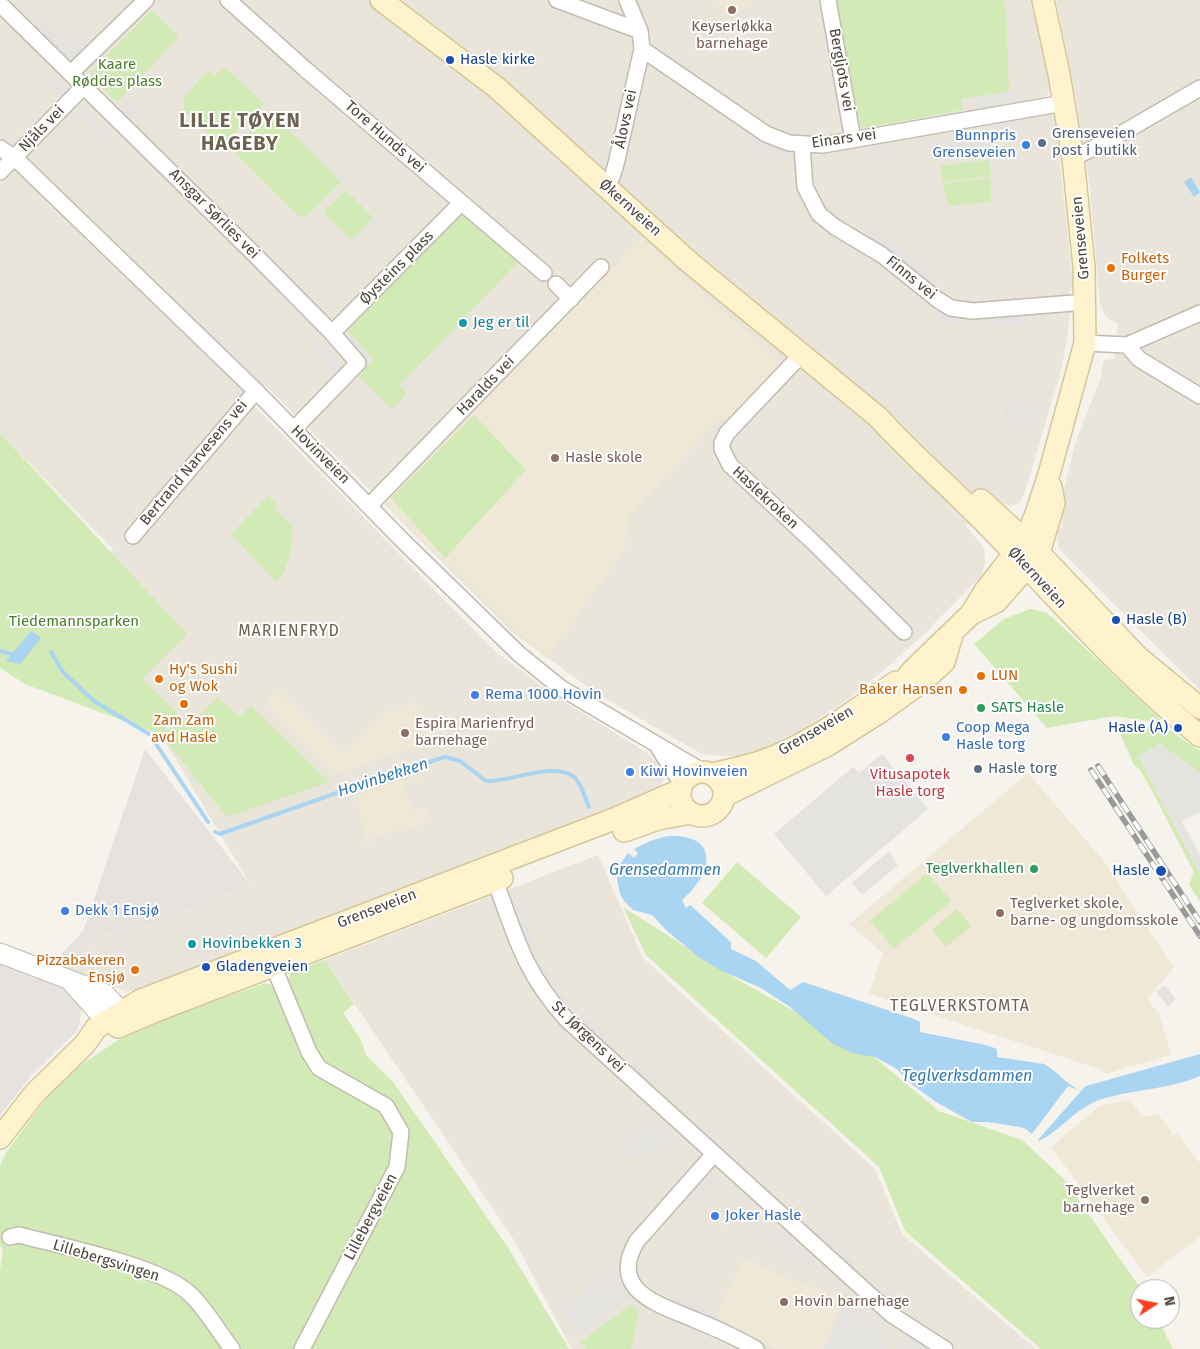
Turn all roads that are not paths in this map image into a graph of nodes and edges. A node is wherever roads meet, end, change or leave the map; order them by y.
1 (146, 0) edge
2 (228, 0) edge
3 (381, 0) edge
4 (557, 0) edge
5 (627, 0) edge
6 (828, 0) edge
7 (1043, 0) edge
8 (0, 4) edge
9 (640, 31) junction
10 (642, 49) junction
11 (71, 73) junction
12 (84, 86) junction
13 (1200, 88) edge
14 (1064, 103) junction
15 (853, 140) junction
16 (802, 145) junction
17 (0, 148) edge
18 (15, 158) junction
19 (1073, 158) junction
20 (0, 172) edge
21 (605, 185) junction
22 (461, 203) junction
23 (601, 267) dead end
24 (544, 273) dead end
25 (556, 284) dead end
26 (571, 299) junction
27 (1086, 302) junction
28 (1200, 313) edge
29 (332, 333) junction
30 (1085, 343) junction
31 (1128, 345) junction
32 (802, 354) junction
33 (256, 391) junction
34 (1200, 396) edge
35 (294, 430) junction
36 (370, 505) junction
37 (133, 536) dead end
38 (1027, 554) junction
39 (904, 632) dead end
40 (953, 632) junction
41 (912, 671) junction
42 (1200, 708) edge
43 (880, 712) junction
44 (1200, 736) edge
45 (654, 742) junction
46 (707, 773) junction
47 (681, 787) junction
48 (724, 796) junction
49 (691, 813) junction
50 (492, 873) junction
51 (0, 953) edge
52 (274, 957) junction
53 (116, 1019) junction
54 (0, 1138) edge
55 (714, 1154) junction
56 (10, 1237) dead end
57 (232, 1349) edge
58 (302, 1349) edge
59 (756, 1349) edge
60 (945, 1349) edge

1 - 11 street
2 - 22 street, Tore Hunds vei
3 - 21 main road, Økernveien
4 - 9 street
5 - 9 street
6 - 15 street, Bergljots vei
7 - 14 main road, Grenseveien
8 - 11 street, Ansgar Sørlies vei
9 - 10 street
10 - 16 street, Einars vei
10 - 21 street, Ålovs vei
11 - 12 street, Ansgar Sørlies vei
12 - 18 street, Njåls vei
12 - 29 street, Ansgar Sørlies vei
13 - 19 street
14 - 15 street, Einars vei
14 - 19 main road, Grenseveien
15 - 16 street, Einars vei
16 - 27 street, Finns vei
17 - 18 street, Hovinveien
18 - 20 street, Njåls vei
18 - 33 street, Hovinveien
19 - 27 main road, Grenseveien
21 - 32 main road, Økernveien
22 - 24 street, Tore Hunds vei
22 - 29 street, Øysteins plass
23 - 26 street, Haralds vei
25 - 26 street
26 - 36 street, Haralds vei
27 - 30 main road, Grenseveien
28 - 31 street
29 - 35 street, Ansgar Sørlies vei
30 - 31 street
30 - 38 main road, Grenseveien
31 - 34 street
32 - 38 main road, Økernveien
32 - 39 street, Haslekroken
33 - 35 street, Hovinveien
33 - 37 street, Bertrand Narvesens vei
35 - 36 street, Hovinveien
36 - 45 street, Hovinveien
38 - 40 main road, Grenseveien
38 - 42 main road, Økernveien
38 - 44 main road, Økernveien
40 - 41 main road, Grenseveien
40 - 43 main road, Grenseveien
41 - 43 main road, Grenseveien
41 - 46 main road, Grenseveien
43 - 48 main road, Grenseveien
45 - 46 street, Hovinveien
45 - 47 street, Hovinveien
46 - 47 main road
46 - 48 main road
47 - 49 main road
47 - 50 main road, Grenseveien
48 - 49 main road
49 - 50 main road, Grenseveien
50 - 52 main road, Grenseveien
50 - 55 street, St. Jørgens vei
51 - 53 street
52 - 53 main road, Grenseveien
52 - 58 street, Lillebergveien
53 - 54 main road, Grenseveien
55 - 59 street
55 - 60 street, St. Jørgens vei
56 - 57 street, Lillebergsvingen

